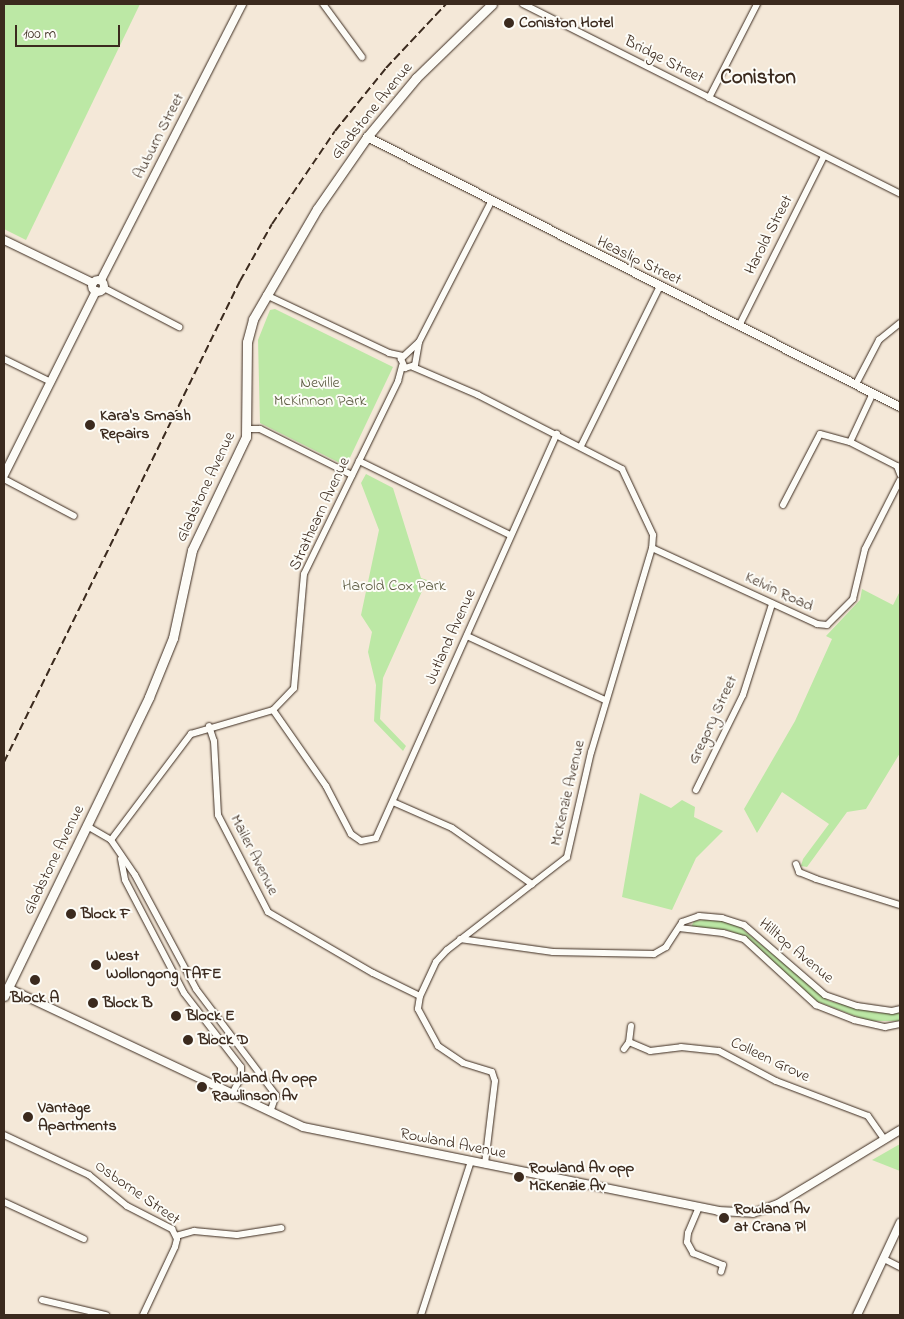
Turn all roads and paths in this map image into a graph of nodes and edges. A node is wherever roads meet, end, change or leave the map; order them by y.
1 (242, 4) edge
2 (323, 4) edge
3 (492, 4) edge
4 (523, 4) edge
5 (757, 4) edge
6 (362, 57) dead end
7 (710, 98) junction
8 (367, 137) junction
9 (824, 156) junction
10 (900, 194) edge
11 (491, 202) junction
12 (4, 240) edge
13 (660, 286) junction
14 (100, 287) junction
15 (266, 295) junction
16 (900, 323) edge
17 (739, 326) junction
18 (178, 327) dead end
19 (419, 342) junction
20 (4, 359) edge
21 (415, 359) junction
22 (403, 360) junction
23 (411, 368) junction
24 (428, 372) junction
25 (398, 381) junction
26 (51, 382) junction
27 (856, 384) junction
28 (873, 393) junction
29 (900, 407) edge
30 (248, 429) junction
31 (557, 434) junction
32 (850, 442) junction
33 (581, 446) junction
34 (359, 461) junction
35 (900, 474) edge
36 (352, 475) junction
37 (4, 477) edge
38 (900, 480) edge
39 (783, 505) dead end
40 (74, 516) dead end
41 (510, 535) junction
42 (652, 548) junction
43 (772, 604) junction
44 (467, 636) junction
45 (605, 700) junction
46 (273, 710) junction
47 (209, 726) junction
48 (696, 790) dead end
49 (394, 802) junction
50 (87, 826) junction
51 (112, 840) junction
52 (121, 857) junction
53 (796, 864) dead end
54 (532, 884) junction
55 (900, 905) edge
56 (679, 928) junction
57 (460, 939) junction
58 (6, 992) edge
59 (420, 996) junction
60 (900, 1009) edge
61 (900, 1024) edge
62 (631, 1026) dead end
63 (629, 1042) junction
64 (624, 1049) dead end
65 (232, 1094) junction
66 (270, 1112) junction
67 (900, 1130) edge
68 (4, 1135) edge
69 (885, 1140) junction
70 (471, 1162) junction
71 (485, 1164) junction
72 (4, 1202) edge
73 (699, 1207) junction
74 (900, 1224) edge
75 (280, 1228) dead end
76 (176, 1236) junction
77 (84, 1239) dead end
78 (884, 1259) junction
79 (900, 1267) edge
80 (721, 1272) dead end
81 (42, 1300) dead end
82 (106, 1315) edge
83 (142, 1315) edge
84 (421, 1315) edge
85 (857, 1315) edge

1 - 14 street, Auburn Street
2 - 6 street
3 - 8 main road, Gladstone Avenue
4 - 7 street, Bridge Street
5 - 7 street
7 - 9 street, Bridge Street
8 - 11 street, Heaslip Street
8 - 15 main road, Gladstone Avenue
9 - 10 street, Bridge Street
9 - 17 street, Harold Street
11 - 13 street, Heaslip Street
11 - 19 street
12 - 14 street
13 - 17 street, Heaslip Street
13 - 33 street
14 - 18 street
14 - 26 street, Auburn Street
15 - 22 street
15 - 30 main road, Gladstone Avenue
16 - 27 street
17 - 27 street, Heaslip Street
19 - 21 street
19 - 22 street
20 - 26 street
21 - 22 street
21 - 23 street
21 - 24 street
22 - 23 street
22 - 25 street, Strathearn Avenue
23 - 24 street
23 - 25 street, Strathearn Avenue
24 - 31 street, McKenzie Avenue
25 - 34 street, Strathearn Avenue
26 - 37 street, Auburn Street
27 - 28 street, Heaslip Street
28 - 29 street, Heaslip Street
28 - 32 street
30 - 36 street
30 - 50 main road, Gladstone Avenue
31 - 33 street, McKenzie Avenue
31 - 41 street, Jutland Avenue
32 - 35 street
32 - 39 street
33 - 42 street, McKenzie Avenue
34 - 36 street, Strathearn Avenue
34 - 41 street
36 - 46 street, Strathearn Avenue
37 - 40 street
38 - 43 street, Kelvin Road
41 - 44 street, Jutland Avenue
42 - 43 street, Kelvin Road
42 - 45 street, McKenzie Avenue
43 - 48 street, Gregory Street
44 - 45 street
44 - 49 street, Jutland Avenue
45 - 54 street, McKenzie Avenue
46 - 47 street
46 - 49 street, Jutland Avenue
47 - 51 street
47 - 59 street, Mailer Avenue
49 - 54 street
50 - 51 street
50 - 58 main road, Gladstone Avenue
51 - 52 street
52 - 65 street
52 - 66 street
53 - 55 street
54 - 57 street, McKenzie Avenue
56 - 57 street, Hilltop Avenue
56 - 60 street, Hilltop Avenue
56 - 61 street, Hilltop Avenue
57 - 59 street, McKenzie Avenue
58 - 65 street, Rowland Avenue
59 - 71 street
62 - 63 street
63 - 64 street
63 - 69 street, Colleen Grove
65 - 66 street, Rowland Avenue
66 - 70 street, Rowland Avenue
67 - 69 street, Rowland Avenue
68 - 76 street, Osborne Street
69 - 73 street, Rowland Avenue
70 - 71 street, Rowland Avenue
70 - 84 street
71 - 73 street, Rowland Avenue
72 - 77 street
73 - 80 street
74 - 78 street
75 - 76 street
76 - 83 street, Osborne Street
78 - 79 street
78 - 85 street
81 - 82 street

